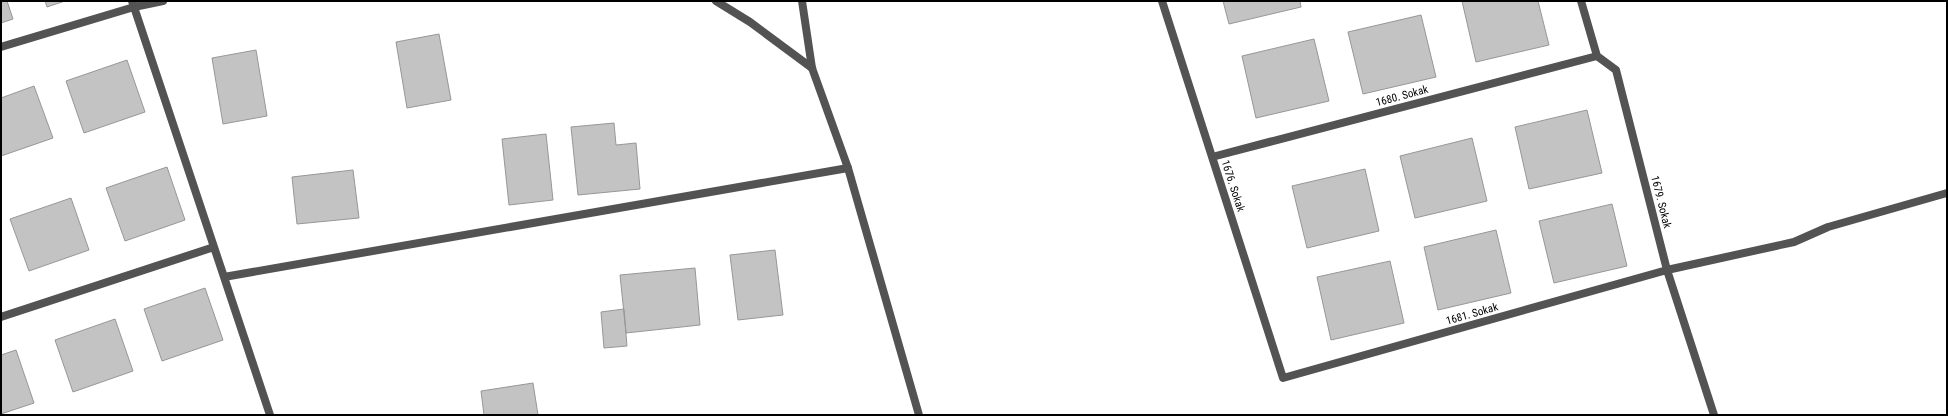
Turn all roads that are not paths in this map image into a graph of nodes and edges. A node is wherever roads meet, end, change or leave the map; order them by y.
1 (163, 1) edge
2 (716, 1) edge
3 (802, 1) edge
4 (1162, 1) edge
5 (1580, 1) edge
6 (133, 4) edge
7 (1, 47) edge
8 (1597, 56) junction
9 (812, 68) junction
10 (1212, 157) junction
11 (848, 168) junction
12 (1947, 194) edge
13 (214, 247) junction
14 (1667, 270) junction
15 (224, 277) junction
16 (1, 317) edge
17 (1283, 378) joint
18 (270, 415) edge
19 (919, 415) edge
20 (1714, 415) edge

1 - 6 street
2 - 9 street
3 - 9 street
4 - 10 street, 1676. Sokak
5 - 8 street
6 - 7 street
6 - 13 street
8 - 10 street, 1680. Sokak
8 - 14 street, 1679. Sokak
9 - 11 street
10 - 17 street, 1676. Sokak
11 - 15 street
11 - 19 street
12 - 14 street, 1681. Sokak
13 - 15 street
13 - 16 street
14 - 17 street, 1681. Sokak
14 - 20 street, 1679. Sokak
15 - 18 street

